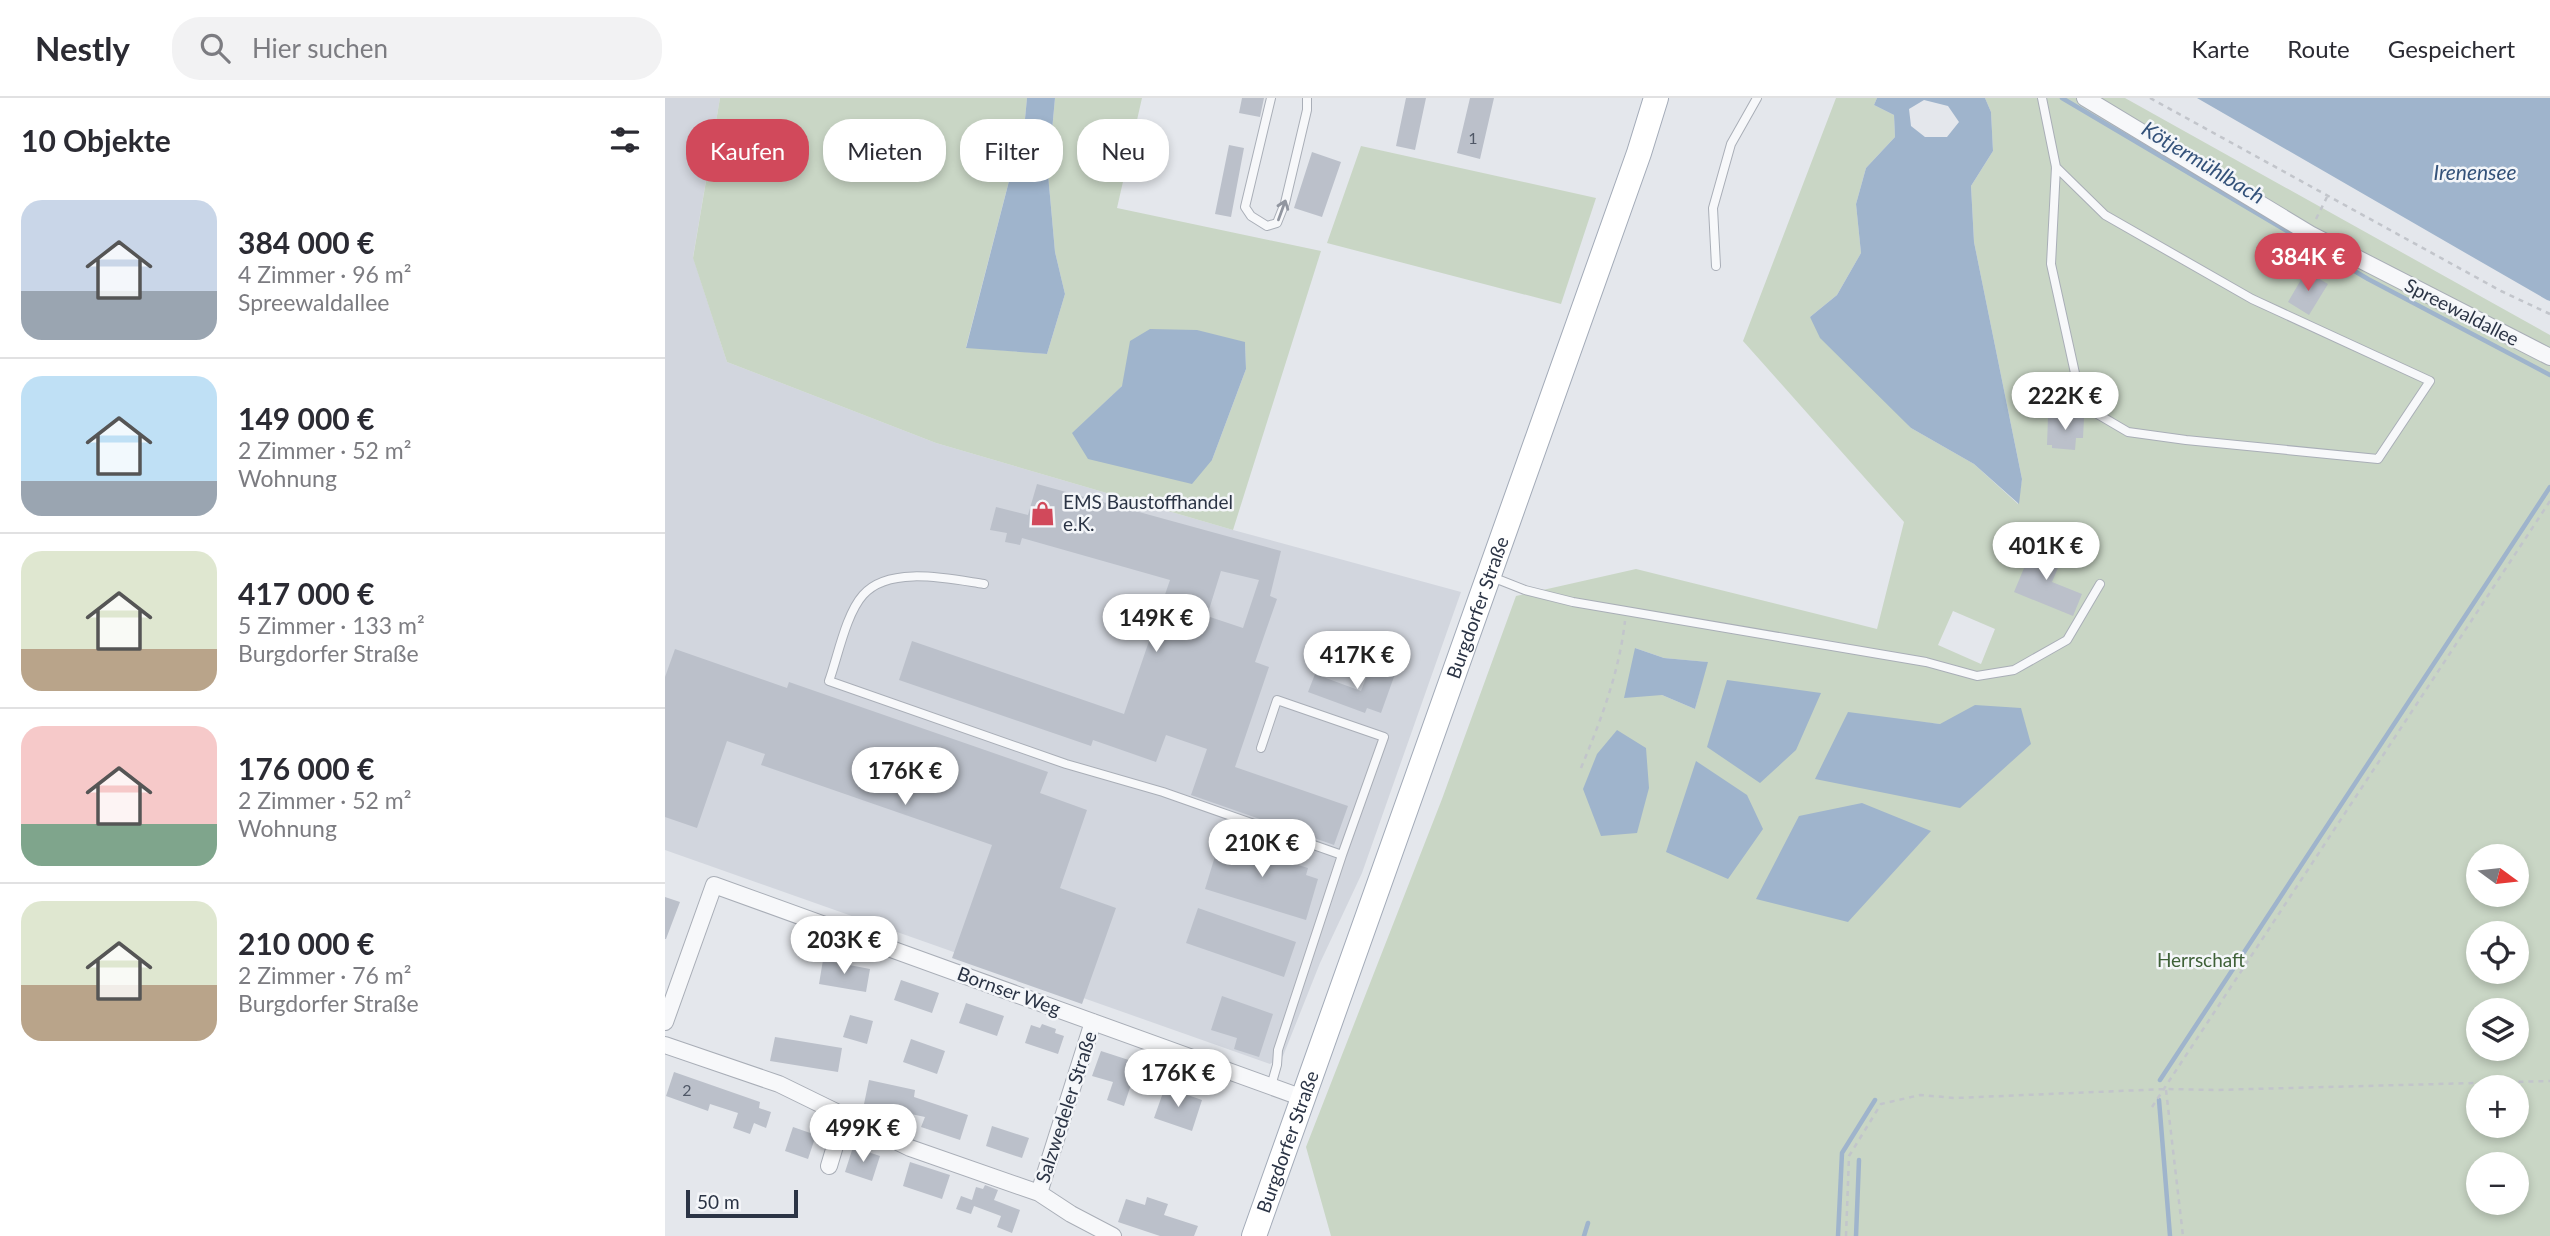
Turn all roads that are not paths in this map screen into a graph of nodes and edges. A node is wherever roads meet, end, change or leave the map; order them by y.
1 (1271, 98) edge
2 (1307, 98) edge
3 (1656, 98) edge
4 (1757, 98) edge
5 (2042, 98) edge
6 (2085, 98) edge
7 (2056, 167) junction
8 (1716, 266) dead end
9 (2550, 357) edge
10 (1489, 576) junction
11 (984, 584) dead end
12 (2099, 584) dead end
13 (1261, 748) dead end
14 (1342, 855) junction
15 (665, 1022) edge
16 (1093, 1022) junction
17 (665, 1045) edge
18 (1271, 1086) junction
19 (1303, 1098) junction
20 (844, 1116) junction
21 (829, 1166) dead end
22 (1039, 1193) junction
23 (1114, 1236) edge
24 (1254, 1236) edge

1 -> 2 lane
3 - 10 main road, Burgdorfer Straße
4 - 8 lane
5 - 7 lane
6 - 9 street, Spreewaldallee
7 - 7 lane
10 - 12 lane
10 - 19 main road, Burgdorfer Straße
11 - 14 lane
13 - 14 lane
14 - 18 lane
15 - 16 street, Bornser Weg
16 - 18 street, Bornser Weg
16 - 22 street, Salzwedeler Straße
17 - 20 street, Salzwedeler Straße
18 - 19 street, Bornser Weg
19 - 24 main road, Burgdorfer Straße
20 - 21 street
20 - 22 street, Salzwedeler Straße
22 - 23 street, Salzwedeler Straße

